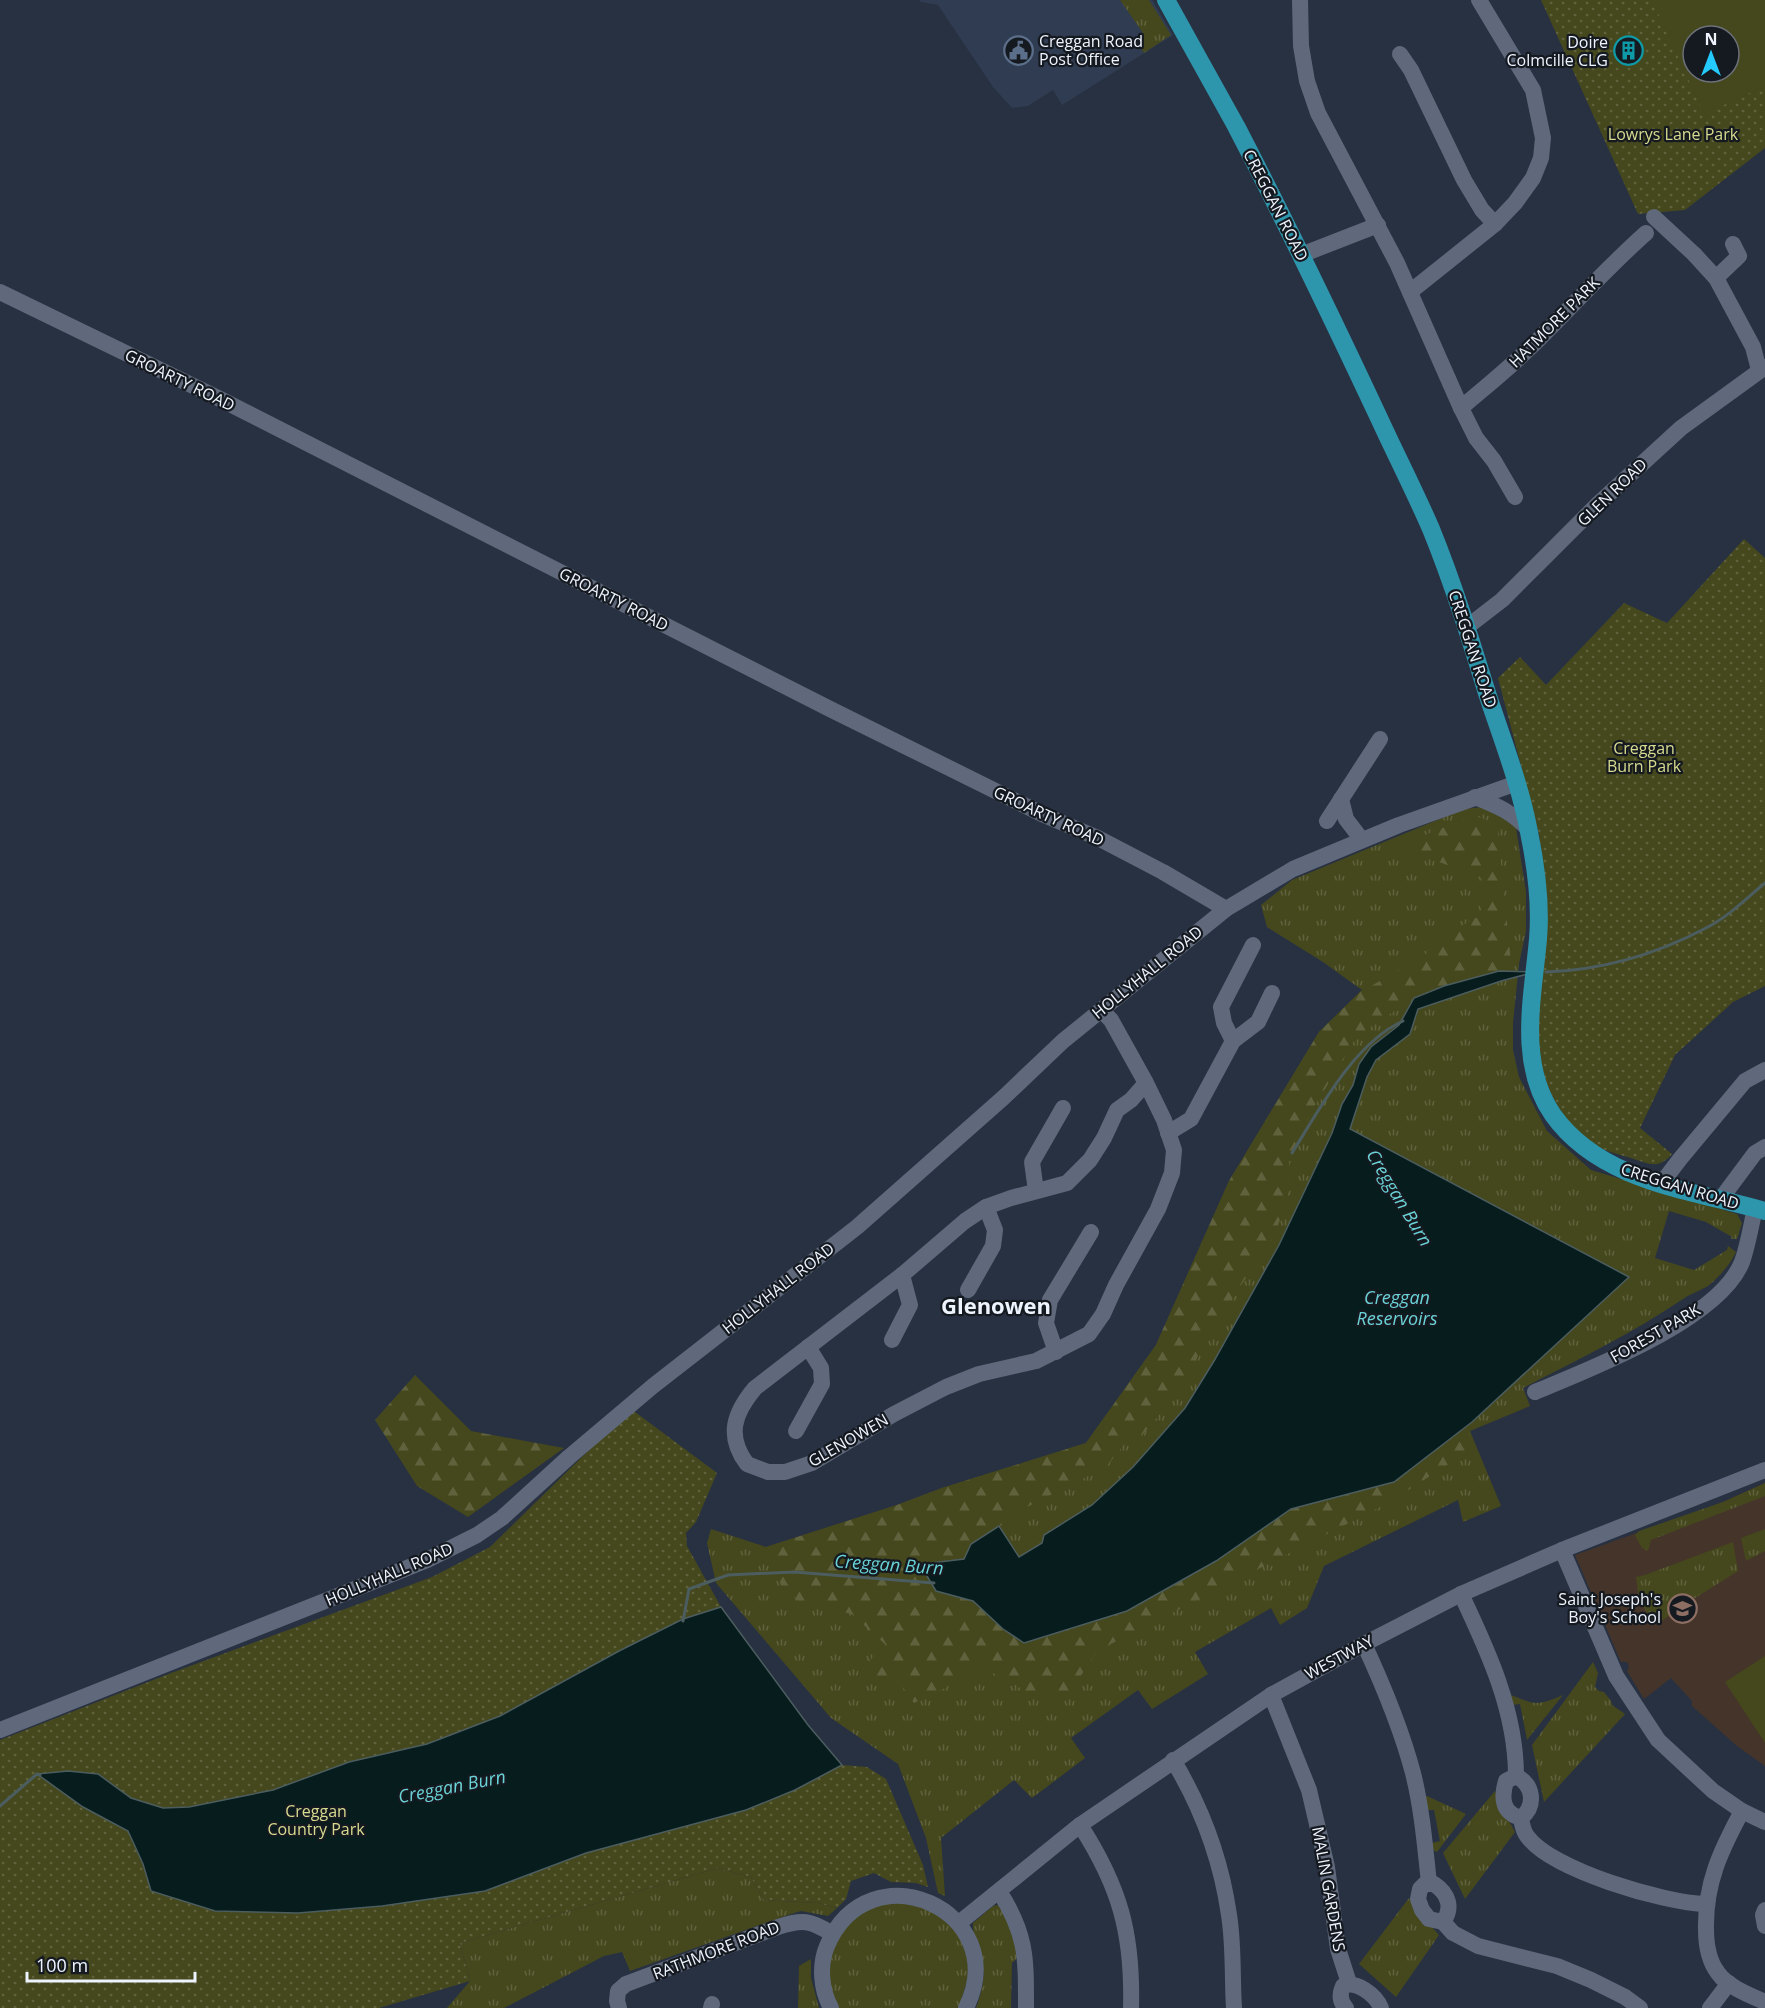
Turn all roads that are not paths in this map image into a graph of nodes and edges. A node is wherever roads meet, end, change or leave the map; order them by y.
1 (1166, 0) edge
2 (1300, 0) edge
3 (1479, 0) edge
4 (1400, 54) dead end
5 (1662, 218) dead end
6 (1495, 224) junction
7 (1378, 225) junction
8 (1646, 233) dead end
9 (1739, 254) dead end
10 (1301, 255) junction
11 (1716, 278) junction
12 (0, 292) edge
13 (1410, 292) junction
14 (1762, 368) edge
15 (1461, 408) junction
16 (1515, 497) dead end
17 (1467, 627) junction
18 (1380, 739) dead end
19 (1517, 783) junction
20 (1475, 798) junction
21 (1341, 799) junction
22 (1327, 821) dead end
23 (1529, 830) junction
24 (1362, 840) junction
25 (1226, 909) junction
26 (1253, 945) dead end
27 (1272, 993) dead end
28 (1101, 1010) junction
29 (1233, 1041) junction
30 (1765, 1070) edge
31 (1146, 1083) junction
32 (1063, 1108) dead end
33 (1168, 1133) junction
34 (1765, 1147) edge
35 (1661, 1184) junction
36 (1036, 1191) junction
37 (1720, 1200) junction
38 (986, 1208) junction
39 (1760, 1210) edge
40 (1091, 1232) dead end
41 (902, 1275) junction
42 (968, 1290) dead end
43 (892, 1340) dead end
44 (808, 1347) junction
45 (1056, 1352) junction
46 (1535, 1392) dead end
47 (796, 1431) dead end
48 (1765, 1470) edge
49 (1562, 1550) junction
50 (1461, 1594) junction
51 (1364, 1644) junction
52 (1270, 1695) junction
53 (0, 1730) edge
54 (1173, 1760) junction
55 (1516, 1776) junction
56 (1742, 1810) junction
57 (1521, 1818) junction
58 (1765, 1822) edge
59 (1080, 1825) junction
60 (1429, 1883) junction
61 (999, 1892) junction
62 (1706, 1904) junction
63 (1765, 1910) edge
64 (1443, 1922) junction
65 (959, 1923) junction
66 (1765, 1926) edge
67 (832, 1934) junction
68 (1349, 1983) junction
69 (1729, 1983) junction
70 (1765, 2002) edge
71 (619, 2008) edge
72 (831, 2008) edge
73 (966, 2008) edge
74 (1026, 2008) edge
75 (1131, 2008) edge
76 (1234, 2008) edge
77 (1346, 2008) edge
78 (1382, 2008) edge
79 (1640, 2008) edge
80 (1710, 2008) edge

1 - 10 main road, CREGGAN ROAD
2 - 7 street
3 - 6 street
4 - 6 street
5 - 11 street
6 - 13 street
7 - 10 street
7 - 13 street
8 - 15 street, HATMORE PARK
9 - 11 street
10 - 17 main road, CREGGAN ROAD
11 - 14 street
12 - 25 street, GROARTY ROAD
13 - 15 street
14 - 17 street, GLEN ROAD
15 - 16 street
17 - 19 main road, CREGGAN ROAD
18 - 21 street
19 - 20 street, HOLLYHALL ROAD
19 - 23 main road, CREGGAN ROAD
20 - 23 street
20 - 24 street, HOLLYHALL ROAD
21 - 22 street
21 - 24 street
23 - 35 main road, CREGGAN ROAD
24 - 25 street, HOLLYHALL ROAD
25 - 28 street, HOLLYHALL ROAD
26 - 29 street
27 - 29 street
28 - 31 street, GLENOWEN
28 - 53 street, HOLLYHALL ROAD
29 - 33 street
30 - 35 street
31 - 33 street, GLENOWEN
31 - 36 street, GLENOWEN
32 - 36 street
33 - 45 street, GLENOWEN
34 - 37 street
35 - 37 main road, CREGGAN ROAD
36 - 38 street, GLENOWEN
37 - 39 main road, CREGGAN ROAD
38 - 41 street, GLENOWEN
38 - 42 street
39 - 46 street, FOREST PARK
40 - 45 street
41 - 43 street
41 - 44 street, GLENOWEN
44 - 45 street, GLENOWEN
44 - 47 street
48 - 49 street, WESTWAY
49 - 50 street, WESTWAY
49 - 56 street
50 - 51 street, WESTWAY
50 - 55 street
51 - 52 street, WESTWAY
51 - 60 street
52 - 54 street, WESTWAY
52 - 68 street, MALIN GARDENS
54 - 59 street, WESTWAY
54 - 76 street
55 - 57 street
55 - 57 street
56 - 58 street
56 - 62 street
57 - 62 street
59 - 61 street, WESTWAY
59 - 75 street
60 - 64 street
60 - 64 street
61 - 65 street, WESTWAY
61 - 74 street
62 - 69 street
63 - 66 street
64 - 79 street
65 - 67 street
65 - 73 street
67 - 71 street, RATHMORE ROAD
67 - 72 street
68 - 77 street, MALIN GARDENS
68 - 78 street
69 - 70 street
69 - 80 street

